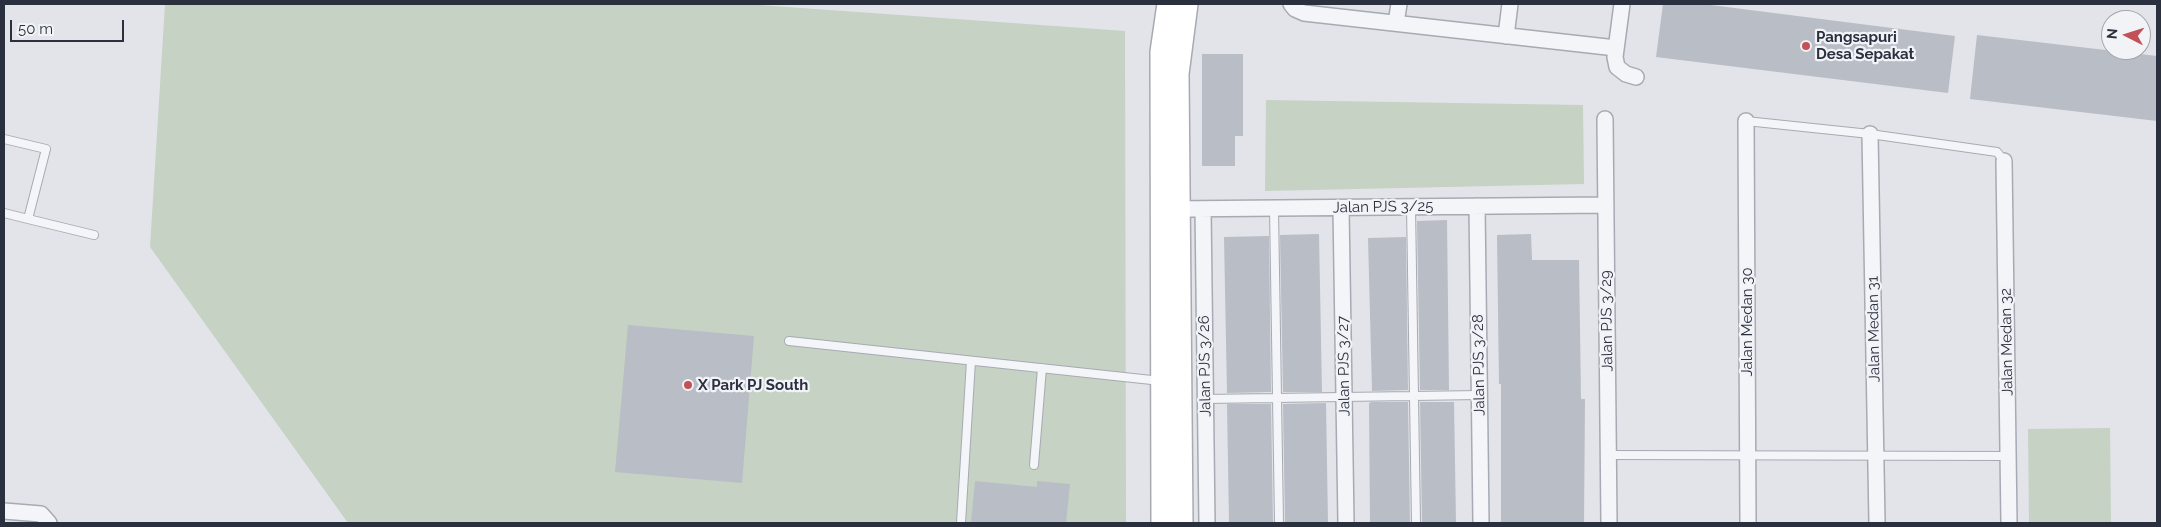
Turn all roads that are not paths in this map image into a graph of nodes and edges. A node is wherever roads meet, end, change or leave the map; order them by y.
1 (1168, 4) edge
2 (1187, 4) edge
3 (1291, 4) edge
4 (1399, 4) edge
5 (1510, 4) edge
6 (1622, 4) edge
7 (1396, 24) junction
8 (1506, 36) junction
9 (1616, 48) junction
10 (1636, 77) dead end
11 (1605, 119) dead end
12 (1746, 121) joint
13 (1870, 134) junction
14 (4, 139) edge
15 (2004, 161) joint
16 (1606, 205) junction
17 (1477, 206) junction
18 (1411, 207) junction
19 (1341, 208) junction
20 (1170, 209) junction
21 (1203, 209) junction
22 (1274, 209) junction
23 (4, 213) edge
24 (28, 219) junction
25 (94, 236) dead end
26 (789, 341) dead end
27 (971, 361) junction
28 (1042, 368) junction
29 (1161, 381) junction
30 (1414, 396) junction
31 (1480, 396) junction
32 (1344, 397) junction
33 (1278, 398) junction
34 (1205, 399) junction
35 (1608, 455) junction
36 (1748, 455) junction
37 (1876, 455) junction
38 (2008, 456) junction
39 (1034, 465) dead end
40 (4, 511) edge
41 (49, 523) edge
42 (961, 523) edge
43 (1162, 523) edge
44 (1182, 523) edge
45 (1207, 523) edge
46 (1279, 523) edge
47 (1346, 523) edge
48 (1416, 523) edge
49 (1481, 523) edge
50 (1609, 523) edge
51 (1748, 523) edge
52 (1877, 523) edge
53 (2009, 523) edge

1 - 20 main road
2 - 20 main road
3 - 7 street
4 - 7 street
5 - 8 street
6 - 9 street
7 - 8 street
8 - 9 street
9 - 10 street
11 - 16 street, Jalan PJS 3/29
12 - 13 lane
12 - 36 street, Jalan Medan 30
13 - 15 lane
13 - 37 street, Jalan Medan 31
14 - 24 lane
15 - 38 street, Jalan Medan 32
16 - 17 street, Jalan PJS 3/25
16 - 35 street, Jalan PJS 3/29
17 - 18 street, Jalan PJS 3/25
17 - 31 street, Jalan PJS 3/28
18 - 19 street, Jalan PJS 3/25
18 - 30 lane
19 - 22 street, Jalan PJS 3/25
19 - 32 street, Jalan PJS 3/27
20 - 21 street, Jalan PJS 3/25
20 - 29 main road
20 - 44 main road
21 - 22 street, Jalan PJS 3/25
21 - 34 street, Jalan PJS 3/26
22 - 33 lane
23 - 24 lane
24 - 25 lane
26 - 27 lane
27 - 28 lane
27 - 42 lane
28 - 29 lane
28 - 39 lane
29 - 43 main road
30 - 31 lane
30 - 32 lane
30 - 48 lane
31 - 49 street, Jalan PJS 3/28
32 - 33 lane
32 - 47 street, Jalan PJS 3/27
33 - 34 lane
33 - 46 lane
34 - 45 street, Jalan PJS 3/26
35 - 36 lane
35 - 50 street, Jalan PJS 3/29
36 - 37 lane
36 - 51 street, Jalan Medan 30
37 - 38 lane
37 - 52 street, Jalan Medan 31
38 - 53 street, Jalan Medan 32
40 - 41 street

